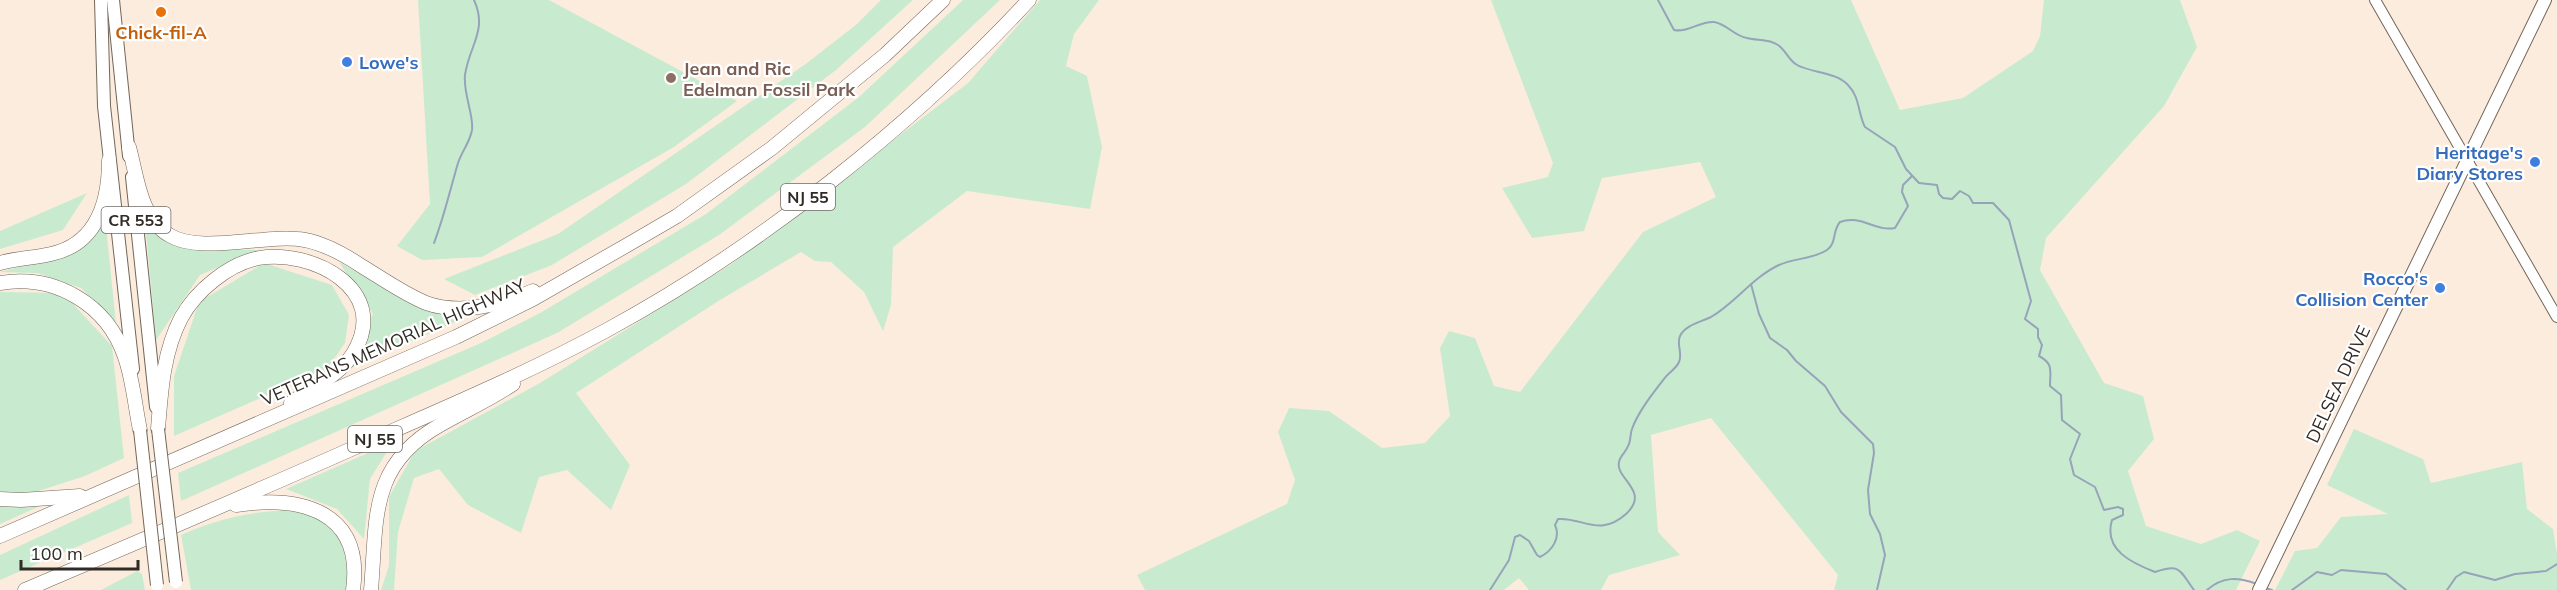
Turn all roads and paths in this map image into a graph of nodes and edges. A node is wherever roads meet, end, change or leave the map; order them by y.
1 (102, 0) edge
2 (112, 0) edge
3 (943, 0) edge
4 (1029, 0) edge
5 (2375, 0) edge
6 (2545, 0) edge
7 (129, 147) junction
8 (109, 160) junction
9 (2466, 161) junction
10 (595, 262) junction
11 (0, 263) edge
12 (0, 283) edge
13 (2557, 317) edge
14 (558, 354) junction
15 (270, 418) junction
16 (158, 429) junction
17 (140, 430) junction
18 (97, 492) junction
19 (0, 499) edge
20 (191, 520) junction
21 (0, 536) edge
22 (158, 587) edge
23 (177, 587) edge
24 (25, 590) edge
25 (354, 590) edge
26 (372, 590) edge
27 (2259, 590) edge

1 - 8 main road, CR 553
2 - 7 main road, CR 553
3 - 10 highway, VETERANS MEMORIAL HIGHWAY
4 - 14 highway, NJ 55
5 - 9 main road
6 - 9 main road, DELSEA DRIVE
7 - 10 highway
7 - 16 main road, CR 553
8 - 11 highway
8 - 17 main road, CR 553
9 - 13 main road
9 - 27 main road, DELSEA DRIVE
10 - 15 highway, VETERANS MEMORIAL HIGHWAY
12 - 17 highway
14 - 20 highway, NJ 55
14 - 26 highway
15 - 16 highway
15 - 18 highway, VETERANS MEMORIAL HIGHWAY
16 - 23 main road, CR 553, bridge
17 - 22 main road, CR 553, bridge
18 - 19 highway
18 - 21 highway, VETERANS MEMORIAL HIGHWAY
20 - 24 highway, NJ 55
20 - 25 highway

